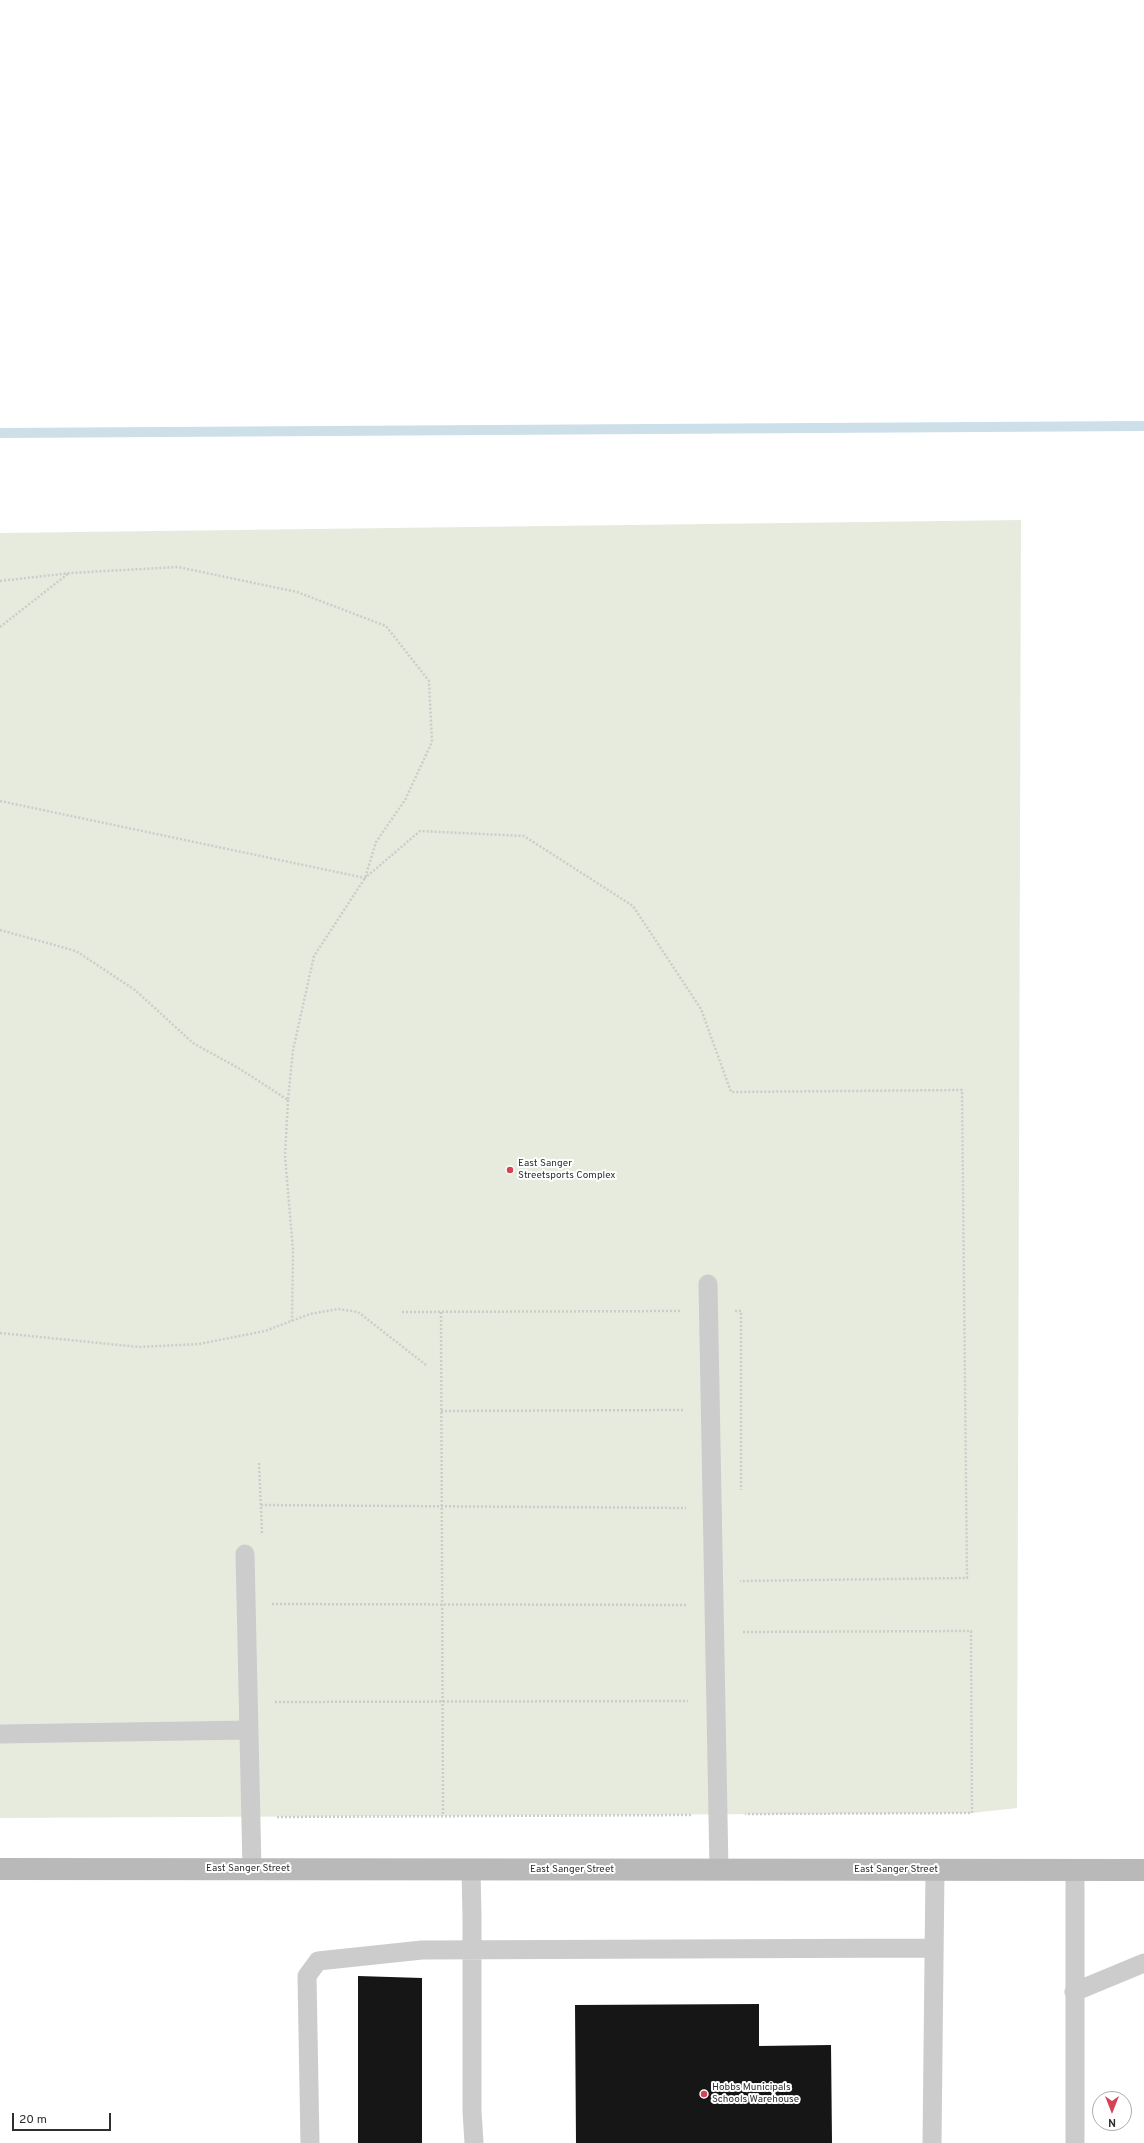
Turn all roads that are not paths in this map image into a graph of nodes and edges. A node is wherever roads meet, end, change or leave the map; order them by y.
1 (708, 1284) dead end
2 (245, 1554) dead end
3 (248, 1730) junction
4 (0, 1734) edge
5 (0, 1869) edge
6 (252, 1869) junction
7 (471, 1870) junction
8 (719, 1870) junction
9 (935, 1870) junction
10 (1075, 1870) junction
11 (1144, 1870) edge
12 (934, 1948) junction
13 (472, 1950) junction
14 (1144, 1963) edge
15 (1074, 1992) junction
16 (310, 2143) edge
17 (474, 2143) edge
18 (932, 2143) edge
19 (1075, 2143) edge

1 - 8 lane
2 - 3 lane
3 - 4 lane
3 - 6 lane
5 - 6 street, East Sanger Street
6 - 7 street, East Sanger Street
7 - 8 street, East Sanger Street
7 - 13 lane
8 - 9 street, East Sanger Street
9 - 10 street, East Sanger Street
9 - 12 lane
10 - 11 street, East Sanger Street
10 - 15 lane
12 - 13 lane
12 - 18 lane
13 - 16 lane
13 - 17 lane
14 - 15 lane
15 - 19 lane

